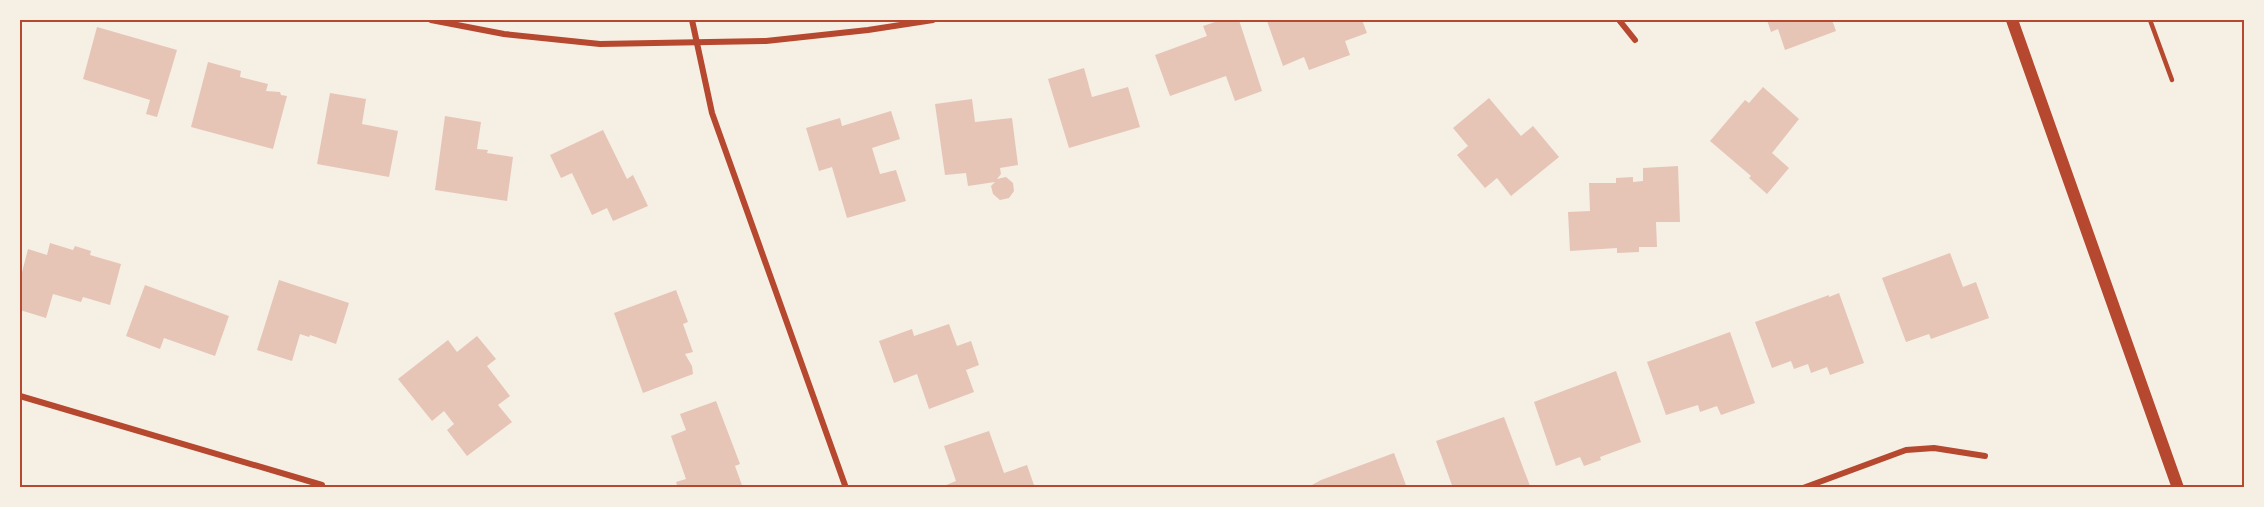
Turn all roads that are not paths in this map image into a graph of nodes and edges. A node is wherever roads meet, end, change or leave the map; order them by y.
1 (431, 20) edge
2 (692, 20) edge
3 (933, 20) edge
4 (1619, 20) edge
5 (2012, 20) edge
6 (2150, 20) edge
7 (1635, 40) dead end
8 (695, 43) junction
9 (2172, 80) dead end
10 (20, 396) edge
11 (1985, 456) dead end
12 (322, 485) dead end
13 (846, 488) edge
14 (1803, 488) edge
15 (2178, 488) edge

1 - 8 street
2 - 8 street
3 - 8 street
4 - 7 street
5 - 15 main road
6 - 9 lane
8 - 13 street
10 - 12 street
11 - 14 street

